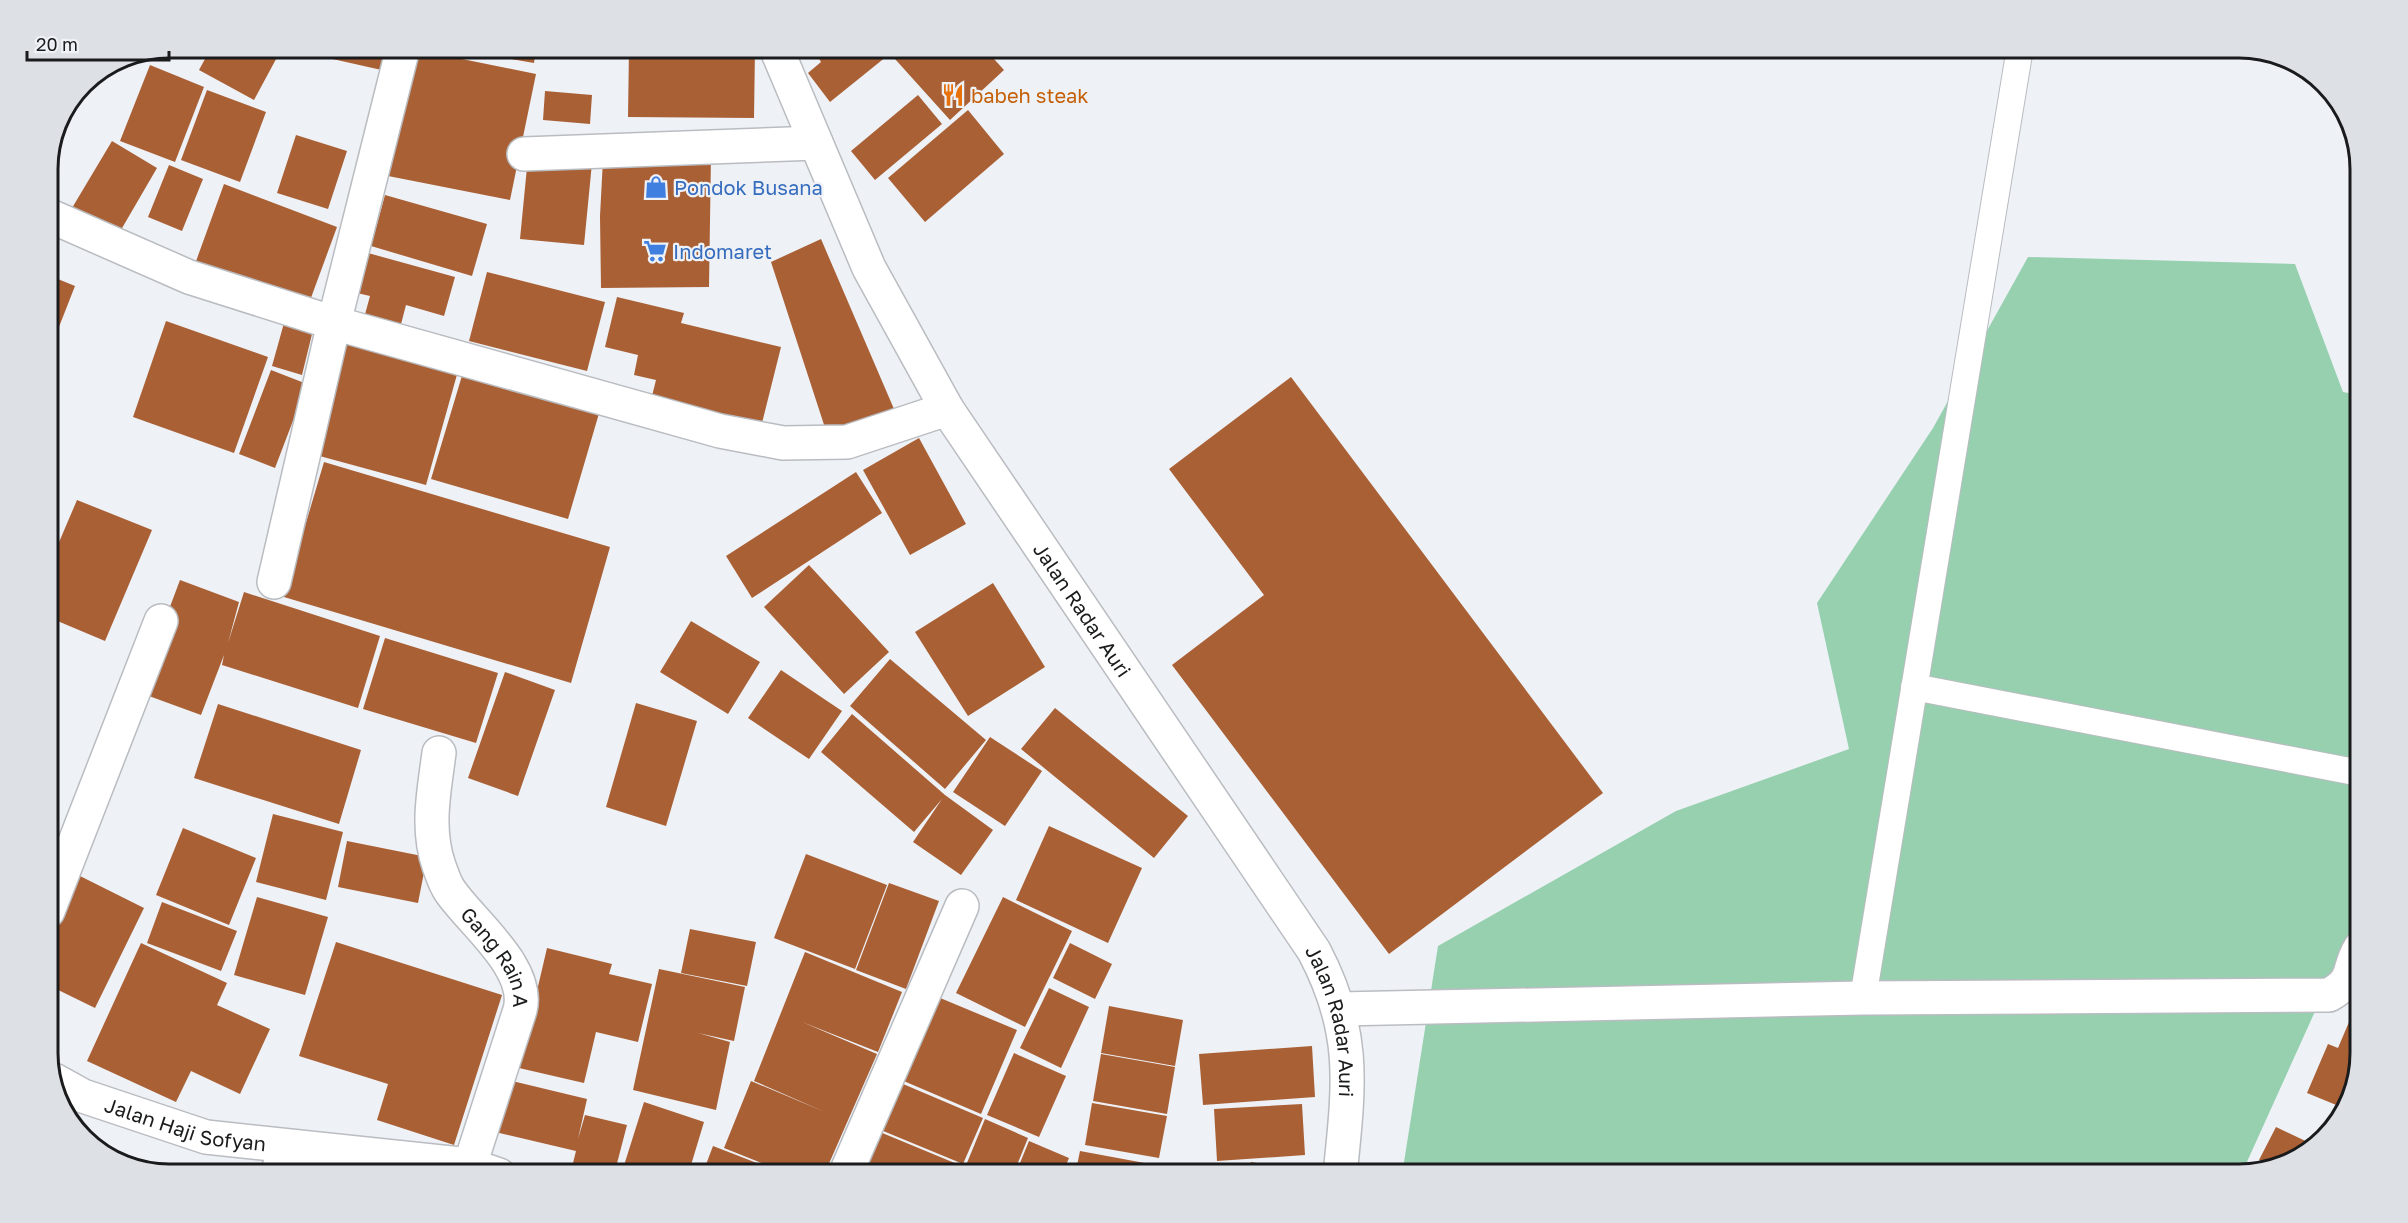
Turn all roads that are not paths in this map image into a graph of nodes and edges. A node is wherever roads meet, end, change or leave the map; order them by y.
1 (2018, 58) edge
2 (400, 59) edge
3 (781, 59) edge
4 (816, 143) junction
5 (524, 154) dead end
6 (59, 220) edge
7 (334, 323) junction
8 (947, 409) junction
9 (274, 582) dead end
10 (161, 621) dead end
11 (1914, 687) junction
12 (439, 753) dead end
13 (2350, 771) edge
14 (59, 882) edge
15 (962, 906) dead end
16 (2350, 976) edge
17 (1863, 998) junction
18 (1340, 1009) junction
19 (63, 1085) edge
20 (281, 1161) edge
21 (349, 1164) edge
22 (485, 1164) edge
23 (850, 1164) edge
24 (1342, 1164) edge

1 - 11 lane
2 - 7 street
3 - 4 street, Jalan Radar Auri
4 - 5 street
4 - 8 street, Jalan Radar Auri
6 - 7 street
7 - 8 street
7 - 9 street
8 - 18 street, Jalan Radar Auri
10 - 14 street
11 - 13 lane
11 - 17 lane
12 - 22 street, Gang Rain A
15 - 23 street
16 - 17 street
17 - 18 street
18 - 24 street, Jalan Radar Auri
19 - 20 street, Jalan Haji Sofyan
20 - 21 street, Jalan Haji Sofyan

